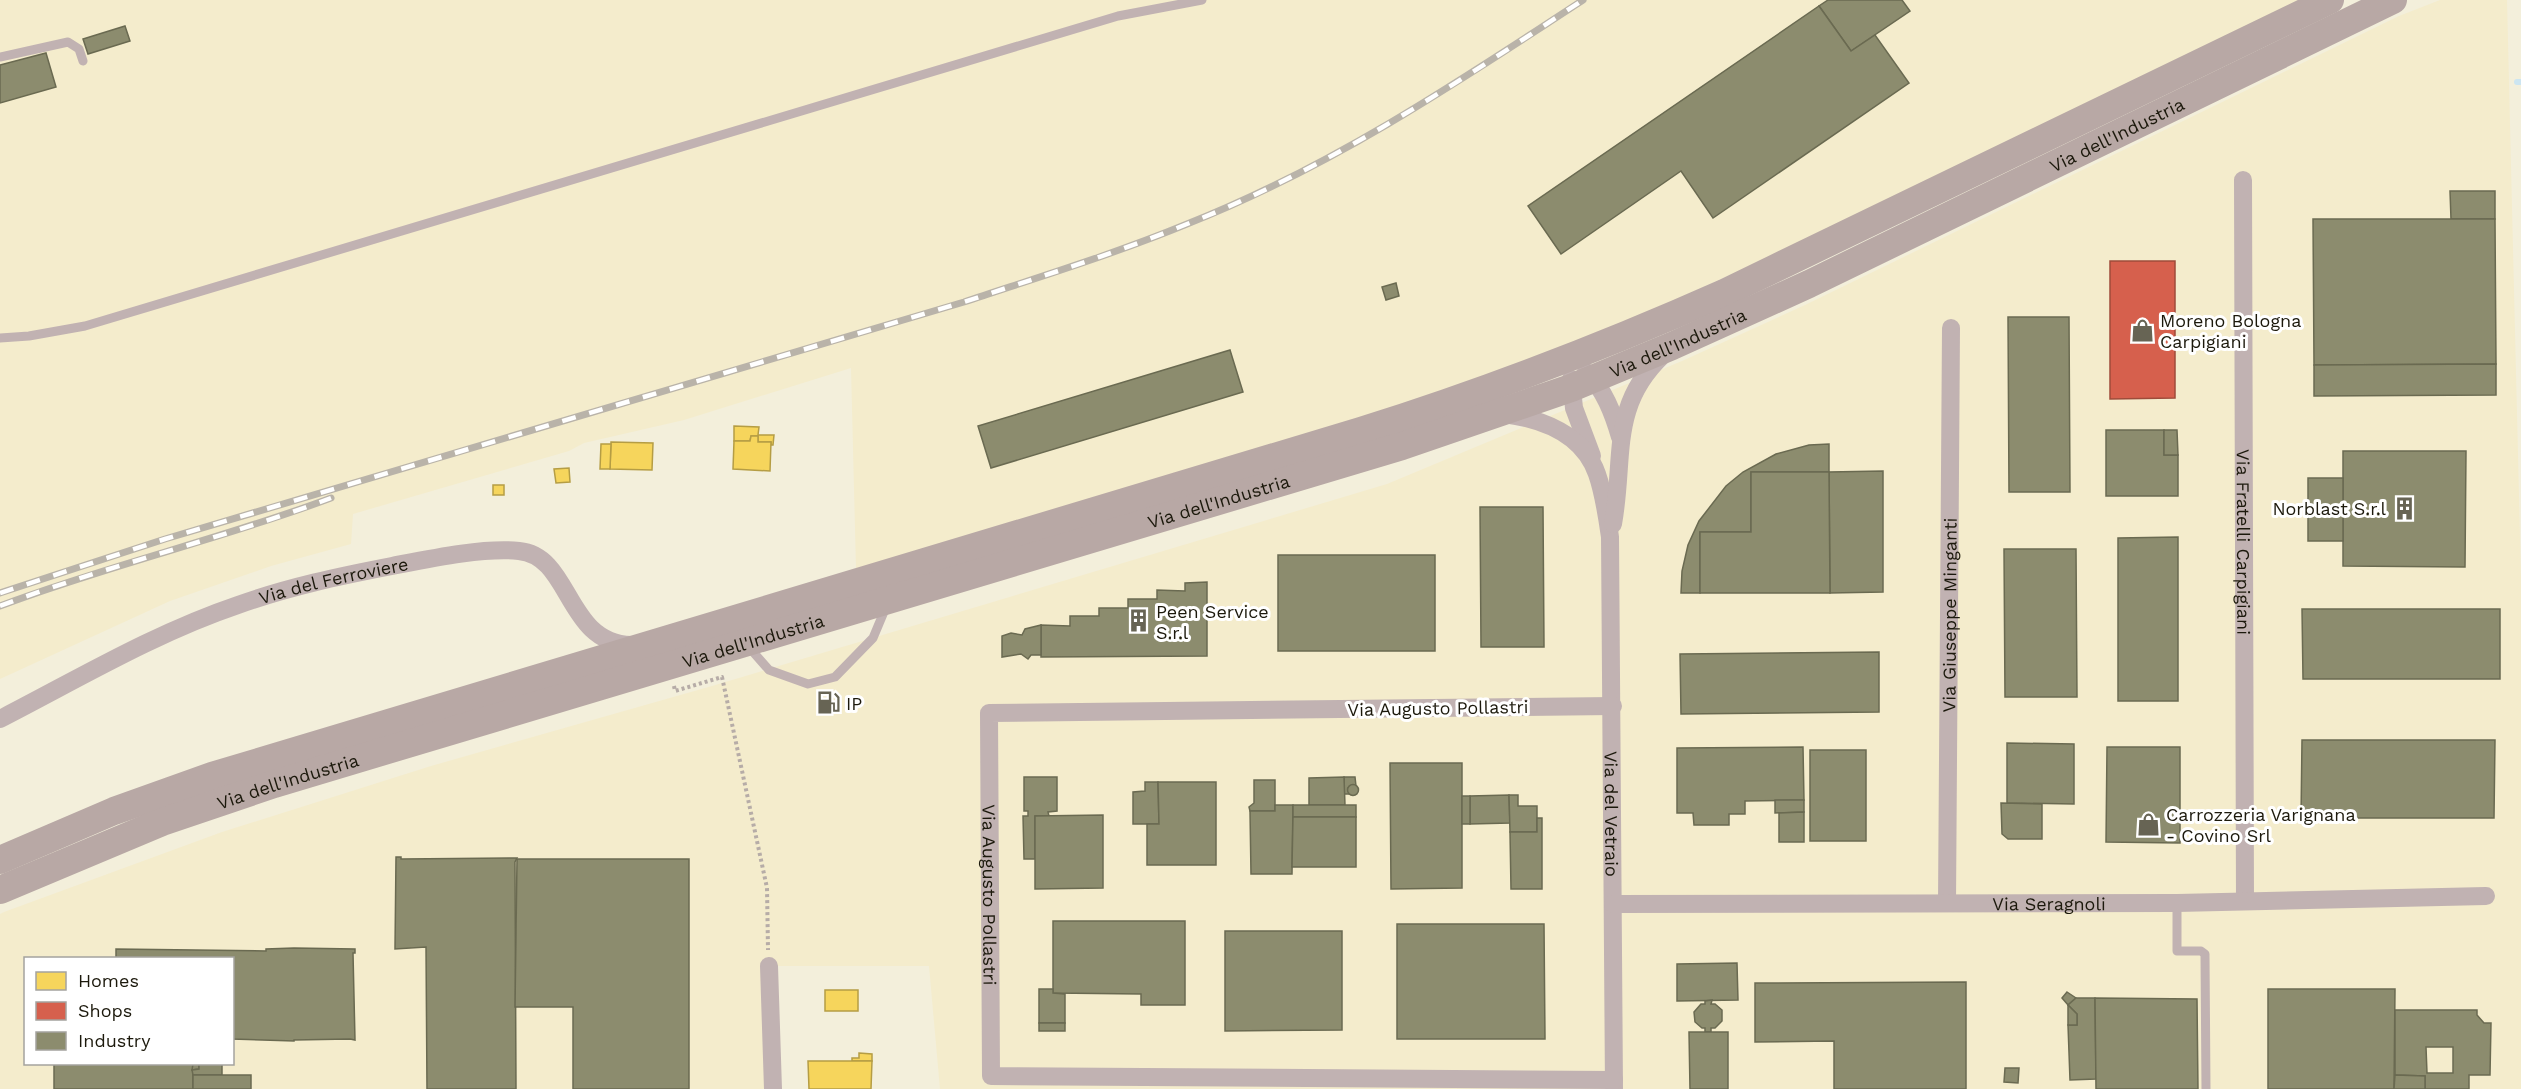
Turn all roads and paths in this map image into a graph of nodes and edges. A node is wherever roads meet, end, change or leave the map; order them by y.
1 (1202, 0) edge
2 (2330, 0) edge
3 (2393, 0) edge
4 (0, 57) edge
5 (83, 62) dead end
6 (2242, 180) dead end
7 (1951, 328) dead end
8 (0, 338) edge
9 (1672, 346) junction
10 (1571, 358) junction
11 (1582, 383) junction
12 (1499, 414) junction
13 (1620, 438) junction
14 (1597, 472) junction
15 (1610, 537) junction
16 (888, 601) junction
17 (746, 643) junction
18 (651, 644) junction
19 (675, 691) dead end
20 (1613, 706) junction
21 (0, 719) edge
22 (0, 860) edge
23 (0, 890) edge
24 (2486, 896) dead end
25 (2245, 901) junction
26 (1947, 903) junction
27 (2176, 903) junction
28 (1613, 904) junction
29 (769, 966) joint
30 (1614, 1085) edge
31 (773, 1089) edge
32 (2206, 1089) edge

1 - 8 lane
2 - 10 main road, Via dell'Industria
3 - 9 main road, Via dell'Industria
4 - 5 lane
6 - 25 street, Via Fratelli Carpigiani
7 - 26 street, Via Giuseppe Minganti
9 - 11 main road, Via dell'Industria
9 - 13 street, Via del Vetraio
10 - 11 street, Via del Vetraio
10 - 18 main road, Via dell'Industria
11 - 12 main road, Via dell'Industria
11 - 13 street, Via del Vetraio
11 - 14 street, Via del Vetraio
12 - 14 street, Via del Vetraio
12 - 16 main road, Via dell'Industria
13 - 15 street, Via del Vetraio
14 - 15 street, Via del Vetraio
15 - 20 street, Via del Vetraio
16 - 17 main road, Via dell'Industria
16 - 17 lane
17 - 23 main road, Via dell'Industria
18 - 21 street, Via del Ferroviere
18 - 22 main road, Via dell'Industria
19 - 29 path
20 - 28 street, Via del Vetraio
20 - 30 street, Via Augusto Pollastri
24 - 25 street, Via Seragnoli
25 - 27 street, Via Seragnoli
26 - 27 street, Via Seragnoli
26 - 28 street, Via Seragnoli
27 - 32 lane
28 - 30 street, Via del Vetraio
29 - 31 street

